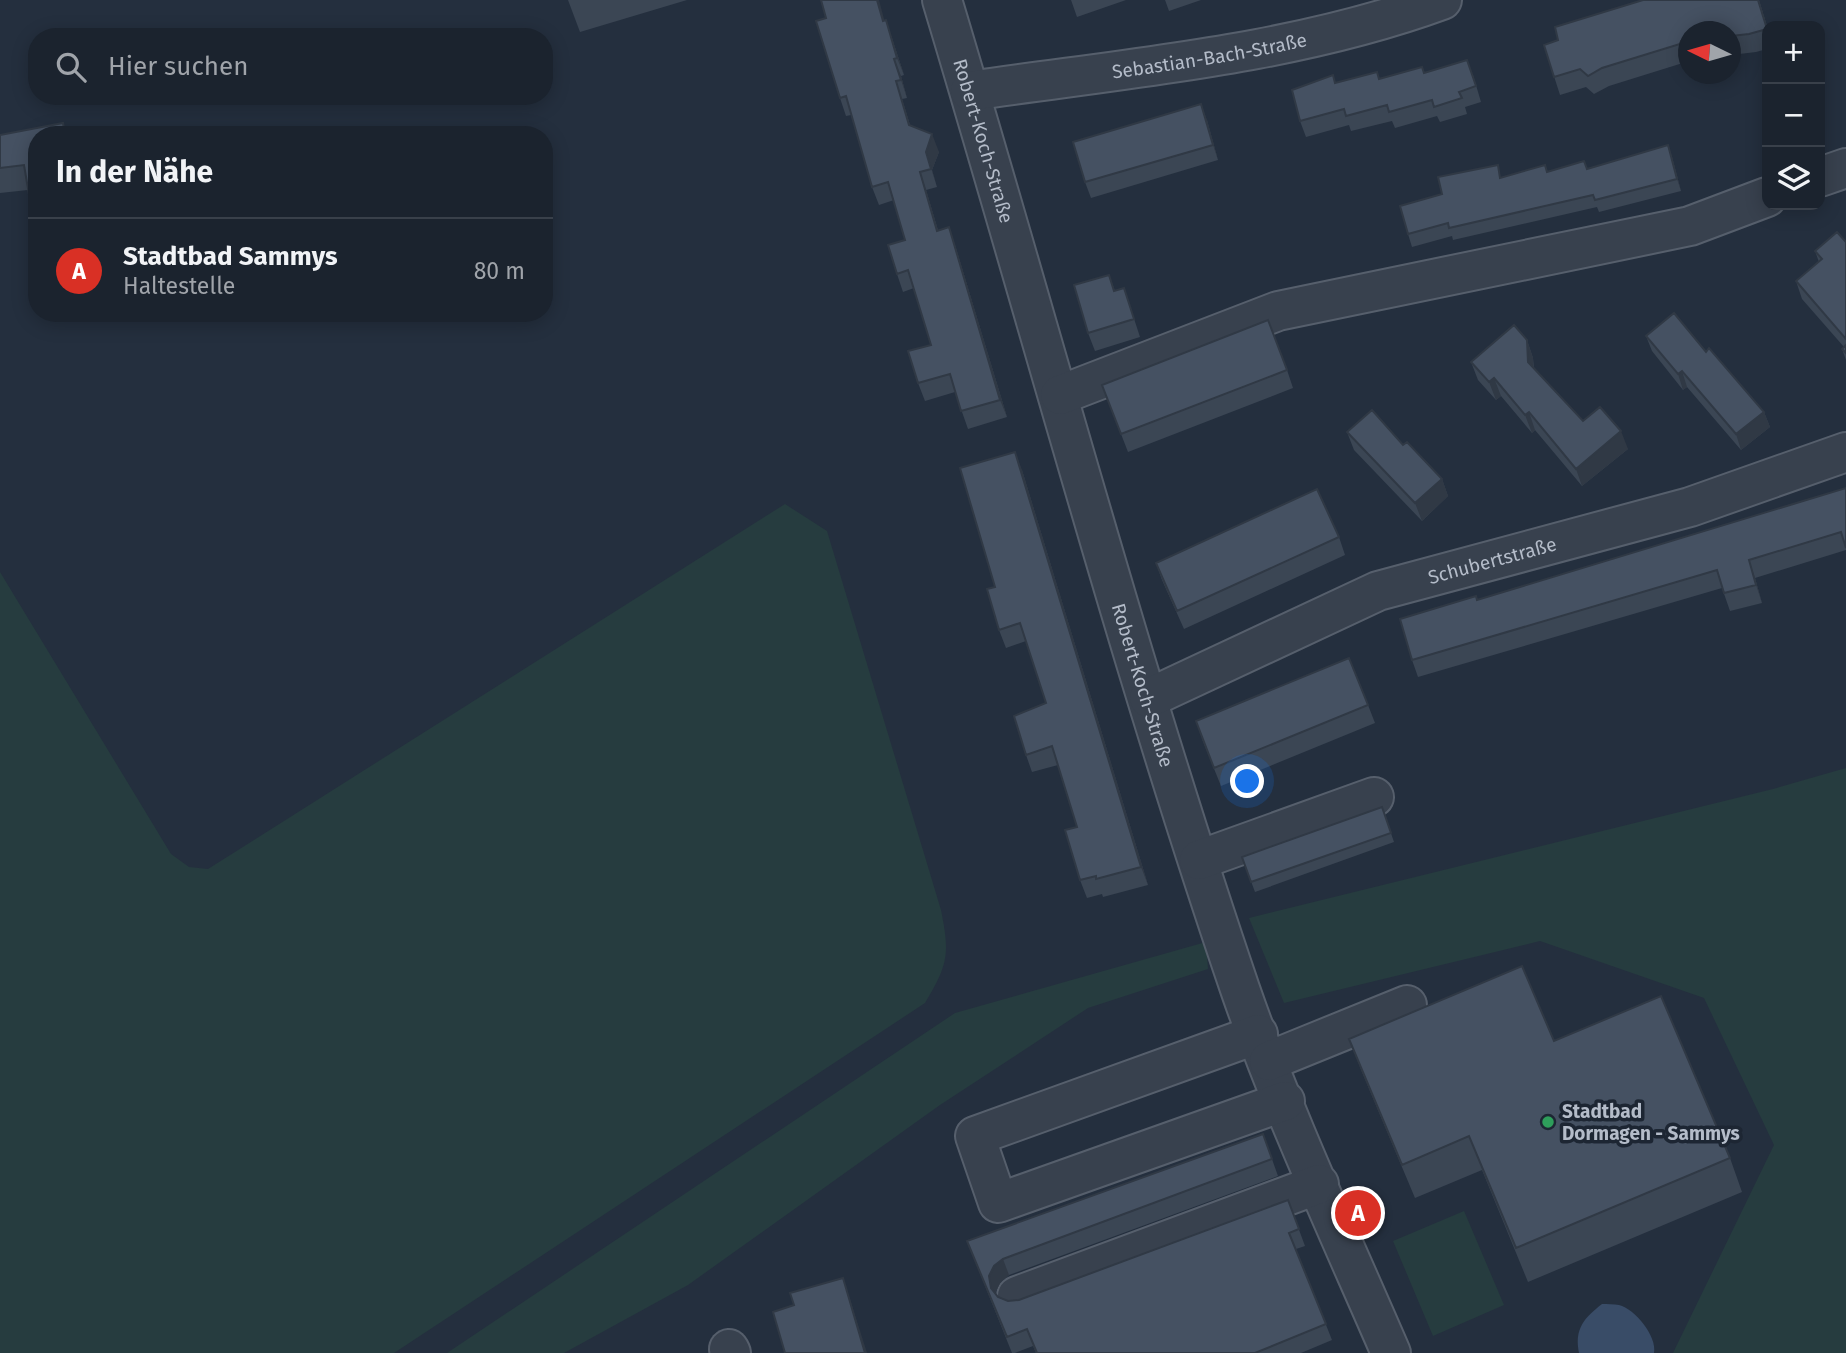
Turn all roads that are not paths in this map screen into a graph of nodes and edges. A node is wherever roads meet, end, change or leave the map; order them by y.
1 (942, 0) edge
2 (1442, 0) edge
3 (970, 91) junction
4 (1846, 168) edge
5 (1825, 175) edge
6 (1762, 199) edge
7 (1060, 395) junction
8 (1846, 452) edge
9 (1149, 698) junction
10 (1374, 797) dead end
11 (1199, 860) junction
12 (1406, 1005) dead end
13 (1264, 1047) junction
14 (1285, 1101) junction
15 (1319, 1184) junction
16 (1017, 1296) dead end
17 (1391, 1353) edge

1 - 3 street, Robert-Koch-Straße
2 - 3 street, Sebastian-Bach-Straße
3 - 7 street, Robert-Koch-Straße
4 - 5 street
6 - 7 street
7 - 9 street, Robert-Koch-Straße
8 - 9 street, Schubertstraße
9 - 11 street, Robert-Koch-Straße
10 - 11 street
11 - 13 street, Robert-Koch-Straße
12 - 13 street
13 - 14 street, Robert-Koch-Straße
13 - 14 street
14 - 15 street, Robert-Koch-Straße
15 - 16 street
15 - 17 street, Robert-Koch-Straße

